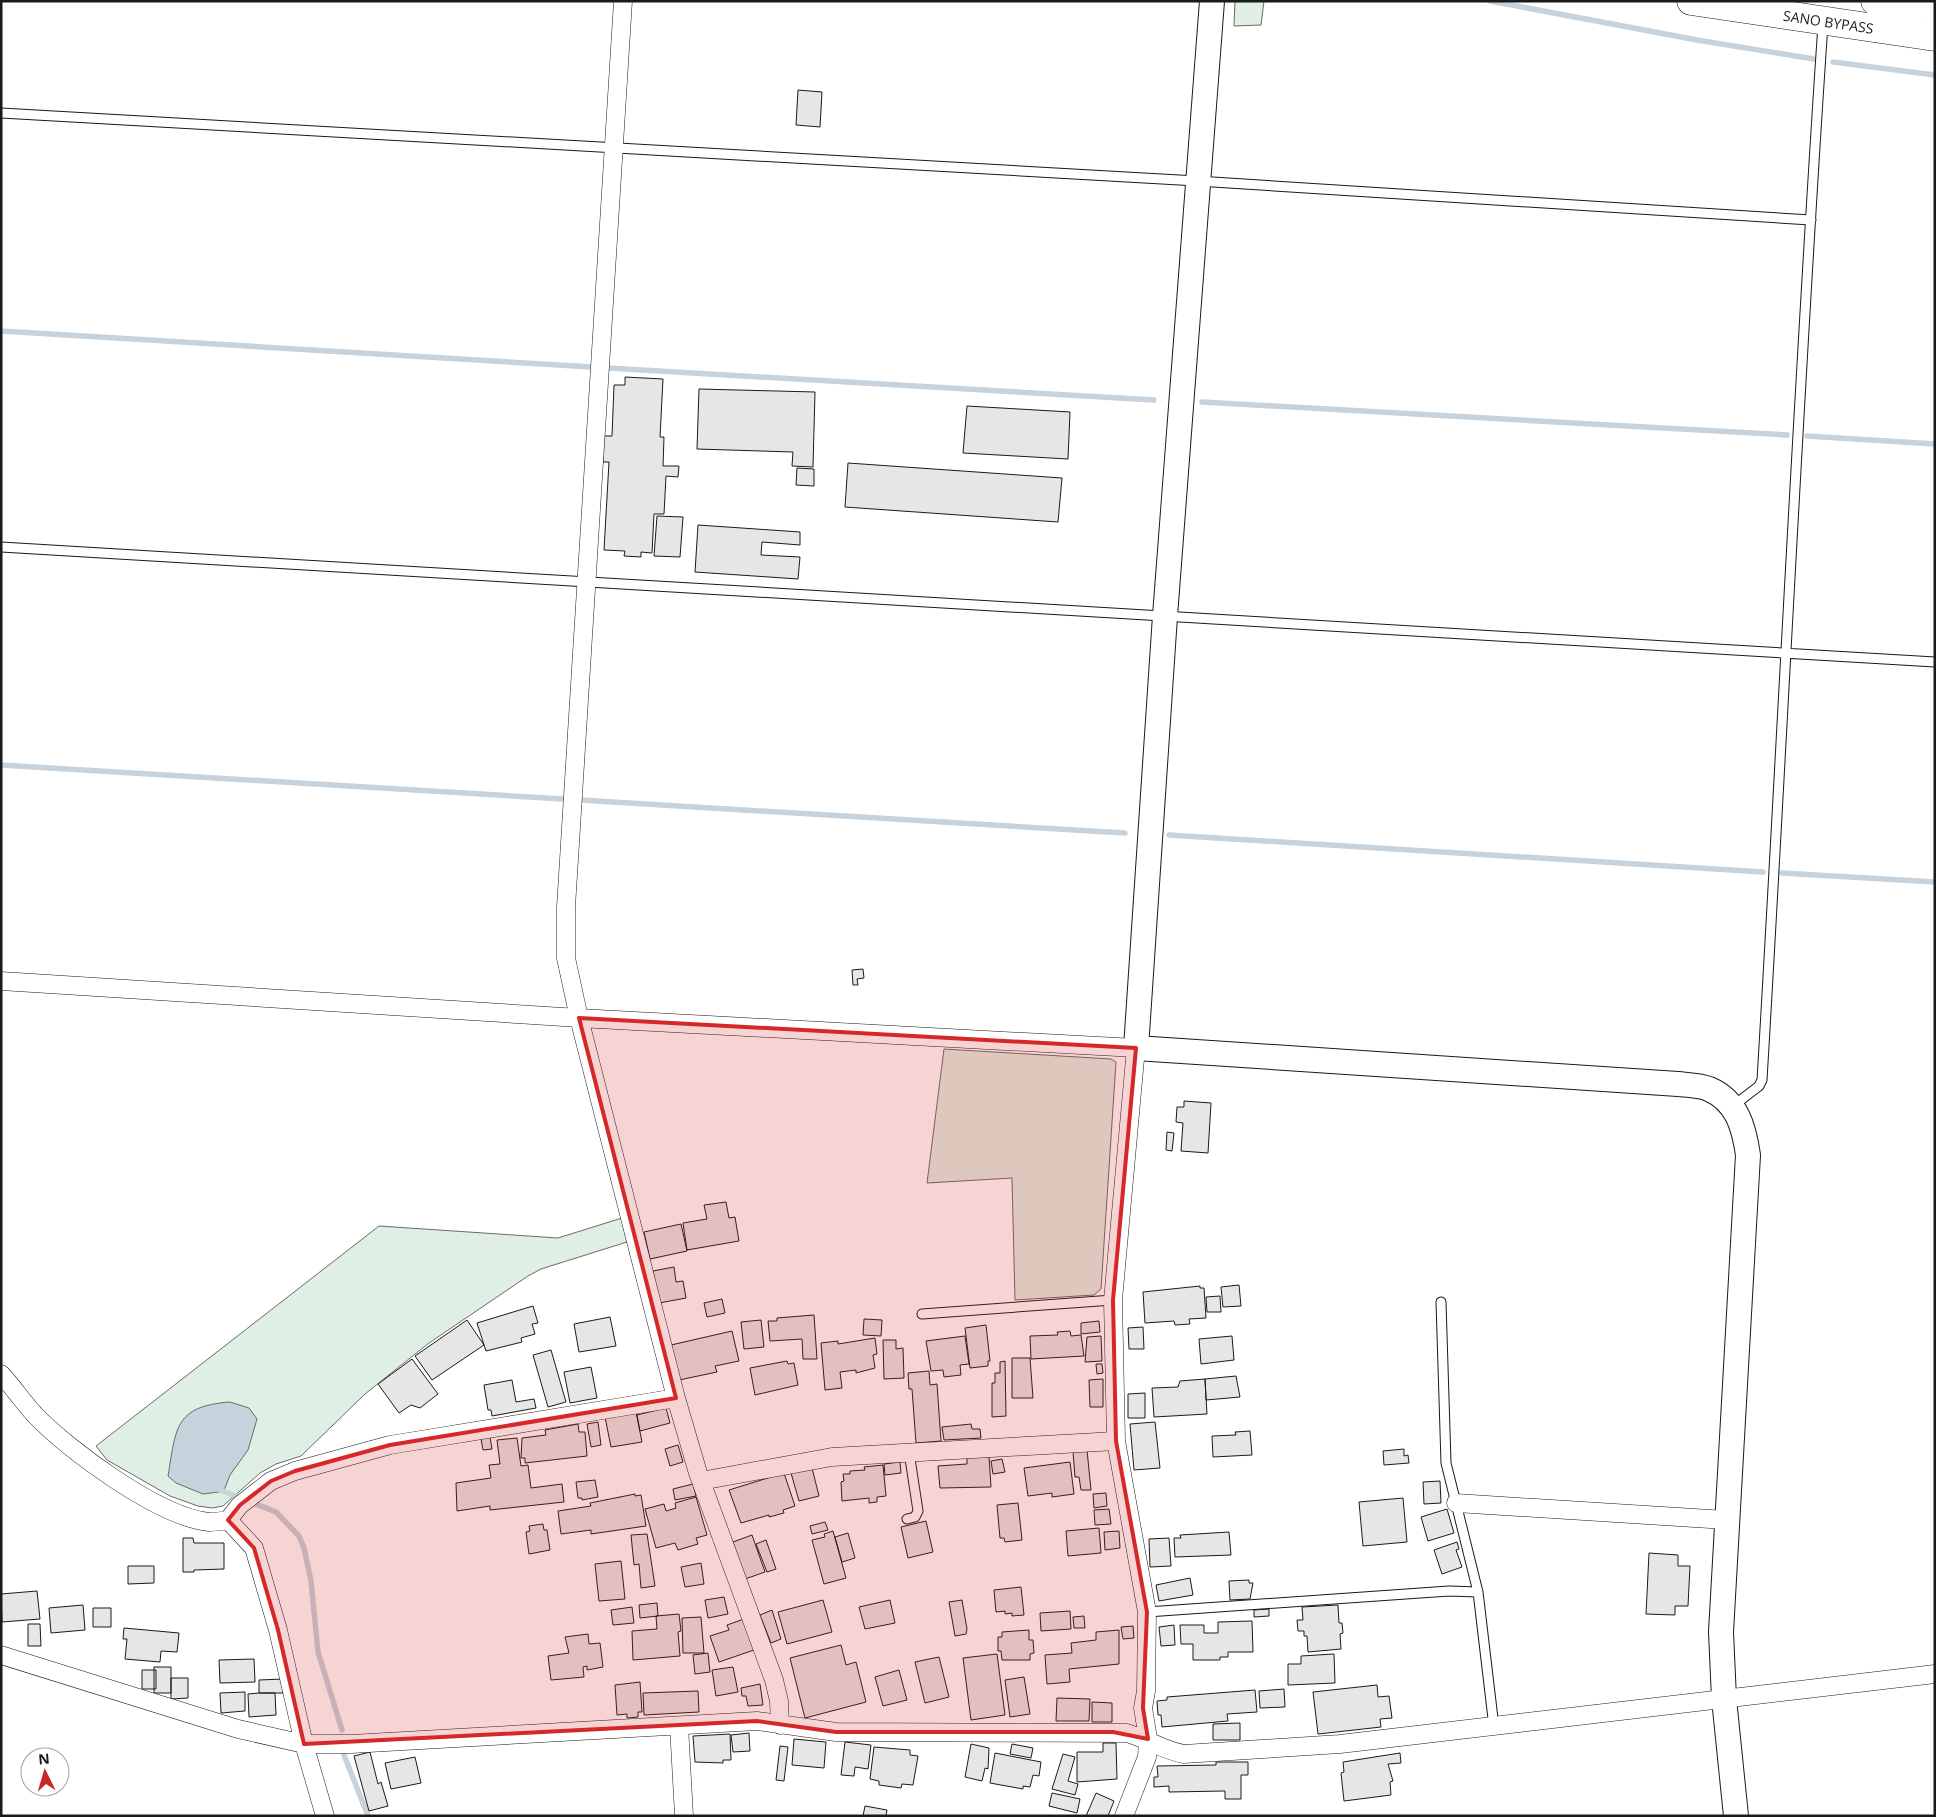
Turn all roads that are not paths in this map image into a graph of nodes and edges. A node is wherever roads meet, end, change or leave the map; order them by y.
1 (623, 1) edge
2 (1212, 1) edge
3 (1691, 1) edge
4 (1875, 1) edge
5 (1935, 9) edge
6 (1824, 22) junction
7 (1935, 37) edge
8 (1, 113) edge
9 (613, 147) junction
10 (1197, 181) junction
11 (1811, 220) junction
12 (1, 547) edge
13 (587, 583) junction
14 (1165, 616) junction
15 (1788, 653) junction
16 (1935, 662) edge
17 (1, 982) edge
18 (579, 1018) junction
19 (1136, 1048) junction
20 (1734, 1106) junction
21 (1113, 1300) junction
22 (1441, 1302) dead end
23 (922, 1314) dead end
24 (1, 1374) edge
25 (676, 1398) junction
26 (1116, 1441) junction
27 (909, 1452) junction
28 (700, 1481) junction
29 (1456, 1503) junction
30 (906, 1519) dead end
31 (228, 1520) junction
32 (1726, 1520) junction
33 (1478, 1592) junction
34 (1147, 1612) junction
35 (1, 1655) edge
36 (1935, 1674) edge
37 (1724, 1699) junction
38 (780, 1725) junction
39 (679, 1726) junction
40 (1494, 1727) junction
41 (1148, 1739) junction
42 (304, 1744) junction
43 (325, 1816) edge
44 (684, 1816) edge
45 (1124, 1816) edge
46 (1736, 1816) edge

1 - 9 street
2 - 10 street
3 - 6 highway, SANO BYPASS
4 - 5 highway, SANO BYPASS
6 - 7 highway, SANO BYPASS
6 - 11 lane
8 - 9 lane
9 - 10 lane
9 - 13 street
10 - 11 lane
10 - 14 street
11 - 15 lane
12 - 13 lane
13 - 14 lane
13 - 18 street
14 - 15 lane
14 - 19 street
15 - 16 lane
15 - 20 lane
17 - 18 street
18 - 19 street
18 - 25 street
19 - 20 street
19 - 21 street
20 - 32 street
21 - 23 lane
21 - 26 street
22 - 29 lane
24 - 31 street
25 - 28 street
25 - 31 street
26 - 27 street
26 - 34 street
27 - 28 street
27 - 30 lane
28 - 38 street
29 - 32 street
29 - 33 lane
31 - 42 street
32 - 37 street
33 - 34 lane
33 - 40 lane
34 - 41 street
35 - 42 street
36 - 37 street
37 - 40 street
37 - 46 street
38 - 39 street
38 - 41 street
39 - 42 street
39 - 44 street
40 - 41 street
41 - 45 street
42 - 43 street

